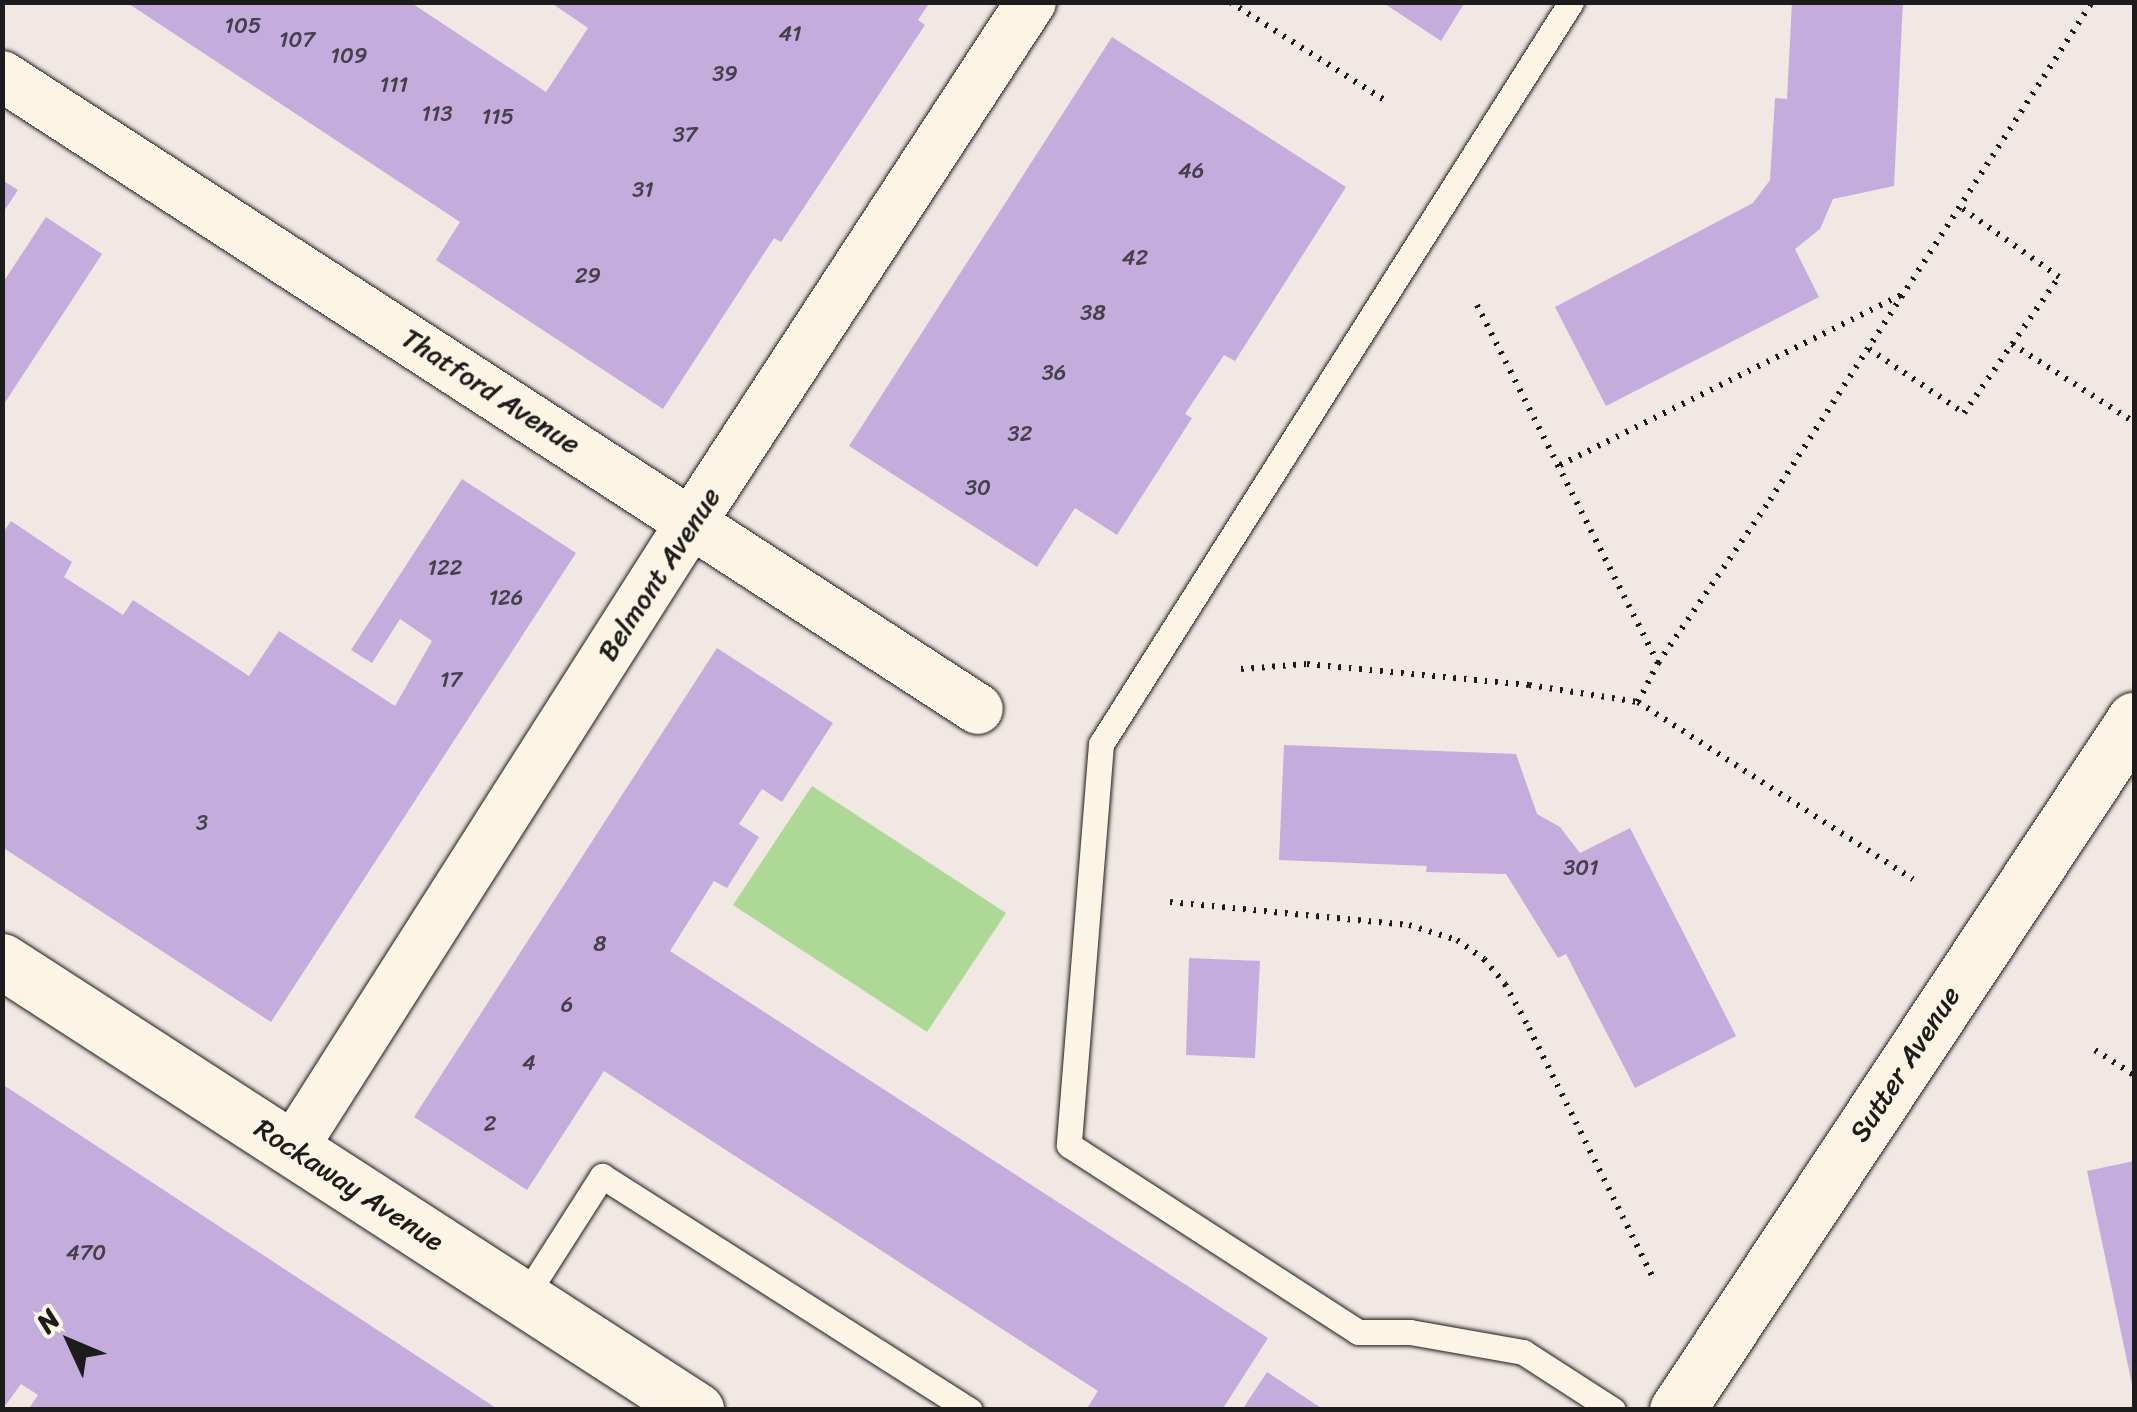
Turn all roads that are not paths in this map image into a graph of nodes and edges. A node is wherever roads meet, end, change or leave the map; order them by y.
1 (1031, 2) edge
2 (1572, 2) edge
3 (2, 76) edge
4 (692, 521) junction
5 (978, 708) dead end
6 (2134, 720) edge
7 (2, 961) edge
8 (292, 1149) junction
9 (524, 1298) junction
10 (696, 1410) edge
11 (970, 1410) edge
12 (1613, 1410) edge
13 (1677, 1410) edge

1 - 4 street, Belmont Avenue
2 - 12 lane
3 - 4 street, Thatford Avenue
4 - 5 street, Thatford Avenue
4 - 8 street, Belmont Avenue
6 - 13 street, Sutter Avenue
7 - 8 street, Rockaway Avenue
8 - 9 street, Rockaway Avenue
9 - 10 street, Rockaway Avenue
9 - 11 lane

